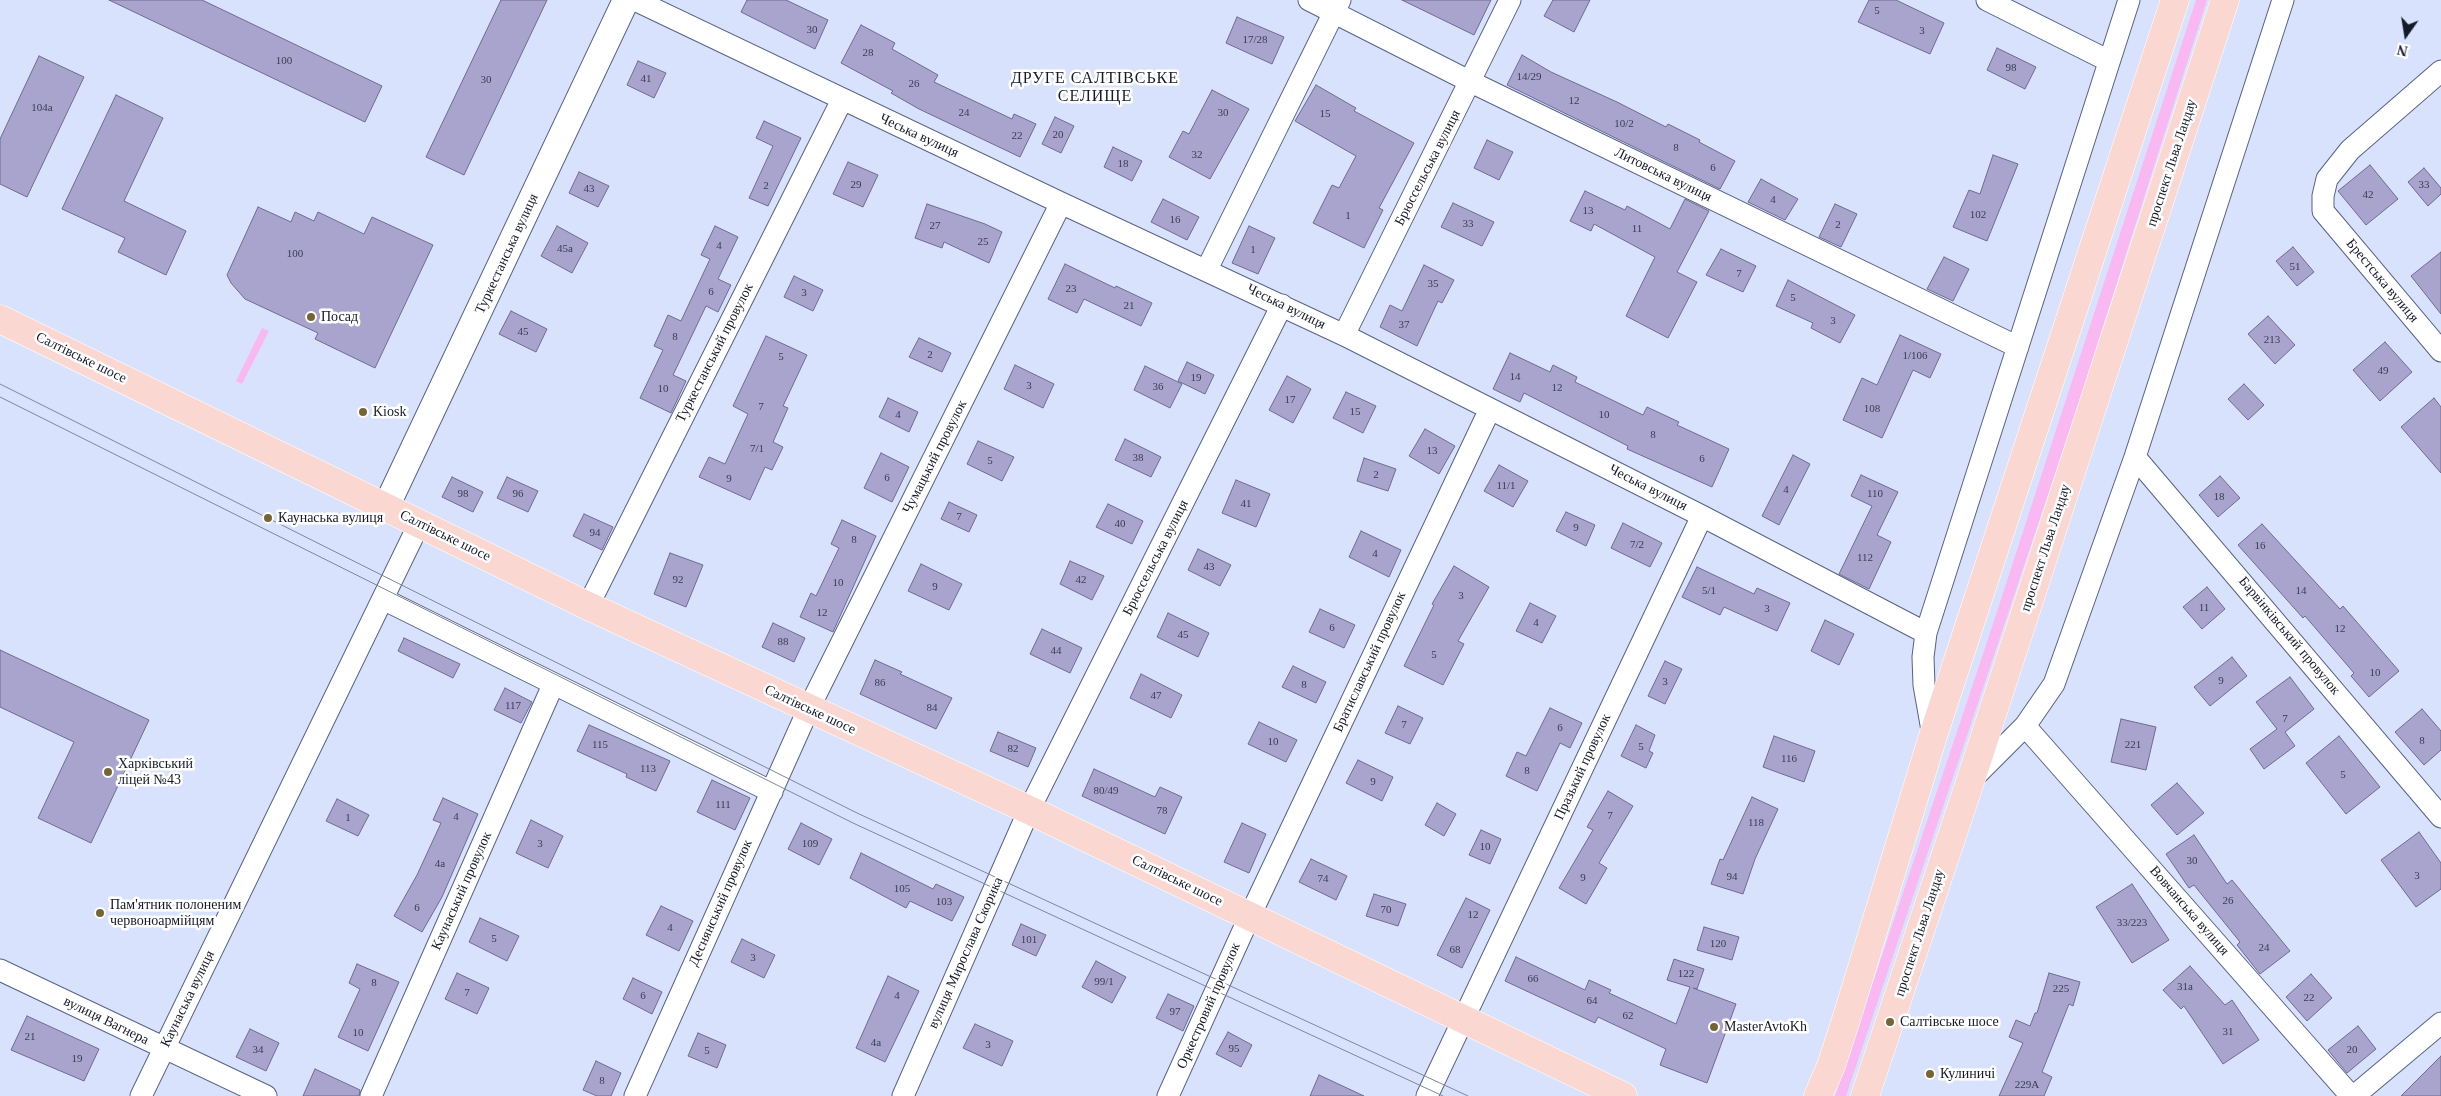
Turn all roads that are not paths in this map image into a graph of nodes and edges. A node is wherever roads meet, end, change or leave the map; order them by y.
1 (626, 0) edge
2 (635, 0) edge
3 (1309, 0) edge
4 (1510, 0) edge
5 (1987, 0) edge
6 (2129, 0) edge
7 (2176, 0) edge
8 (2225, 0) edge
9 (2283, 0) edge
10 (1337, 6) edge
11 (2108, 61) junction
12 (2441, 71) edge
13 (1471, 82) junction
14 (842, 100) junction
15 (1061, 203) junction
16 (1208, 270) junction
17 (1282, 305) junction
18 (0, 319) edge
19 (1344, 335) junction
20 (2018, 347) junction
21 (2441, 351) edge
22 (1490, 409) junction
23 (2135, 457) junction
24 (386, 507) junction
25 (1702, 516) junction
26 (419, 524) junction
27 (383, 599) junction
28 (588, 606) junction
29 (1926, 633) junction
30 (553, 685) junction
31 (808, 710) junction
32 (2025, 726) junction
33 (1932, 736) junction
34 (1971, 779) junction
35 (772, 792) junction
36 (1029, 810) junction
37 (2441, 817) edge
38 (1250, 916) junction
39 (0, 970) edge
40 (1463, 1018) junction
41 (2441, 1023) edge
42 (164, 1049) junction
43 (141, 1096) edge
44 (266, 1096) edge
45 (371, 1096) edge
46 (635, 1096) edge
47 (903, 1096) edge
48 (1168, 1096) edge
49 (1426, 1096) edge
50 (1623, 1096) edge
51 (1818, 1096) edge
52 (1865, 1096) edge
53 (2353, 1096) edge

1 - 24 street, Туркестанська вулиця
2 - 14 street, Чеська вулиця
3 - 10 street, Литовська вулиця
4 - 13 street, Брюссельська вулиця
5 - 11 street
6 - 11 street
7 - 33 main road
8 - 34 main road, проспект Льва Ландау
9 - 23 street
10 - 13 street, Литовська вулиця
10 - 16 street
11 - 20 street
12 - 21 street, Брестська вулиця
13 - 19 street, Брюссельська вулиця
13 - 20 street, Литовська вулиця
14 - 15 street, Чеська вулиця
14 - 28 street, Туркестанський провулок
15 - 16 street, Чеська вулиця
15 - 31 street, Чумацький провулок
16 - 17 street, Чеська вулиця
17 - 19 street, Чеська вулиця
17 - 36 street, Брюссельська вулиця
18 - 24 main road, Салтівське шосе
19 - 22 street, Чеська вулиця
20 - 29 street
22 - 25 street, Чеська вулиця
22 - 38 street, Братиславський провулок
23 - 32 street
23 - 37 street, Барвінківський провулок
24 - 26 main road, Салтівське шосе
25 - 29 street, Чеська вулиця
25 - 40 street, Празький провулок
26 - 27 street, Каунаська вулиця
26 - 28 main road, Салтівське шосе
27 - 30 street
27 - 42 street, Каунаська вулиця
28 - 31 main road, Салтівське шосе
29 - 33 street
30 - 35 street
30 - 45 street, Каунаський провулок
31 - 35 street, Деснянський провулок
31 - 36 main road, Салтівське шосе
32 - 34 street
32 - 53 street, Вовчанська вулиця
33 - 51 main road
34 - 52 main road, проспект Льва Ландау
35 - 46 street, Деснянський провулок
36 - 38 main road, Салтівське шосе
36 - 47 street, вулиця Мирослава Скорика
38 - 40 main road, Салтівське шосе
38 - 48 street, Оркестровий провулок
39 - 42 street, вулиця Вагнера
40 - 49 street, Празький провулок
40 - 50 main road, Салтівське шосе
41 - 53 street
42 - 43 street, Каунаська вулиця
42 - 44 street, вулиця Вагнера

